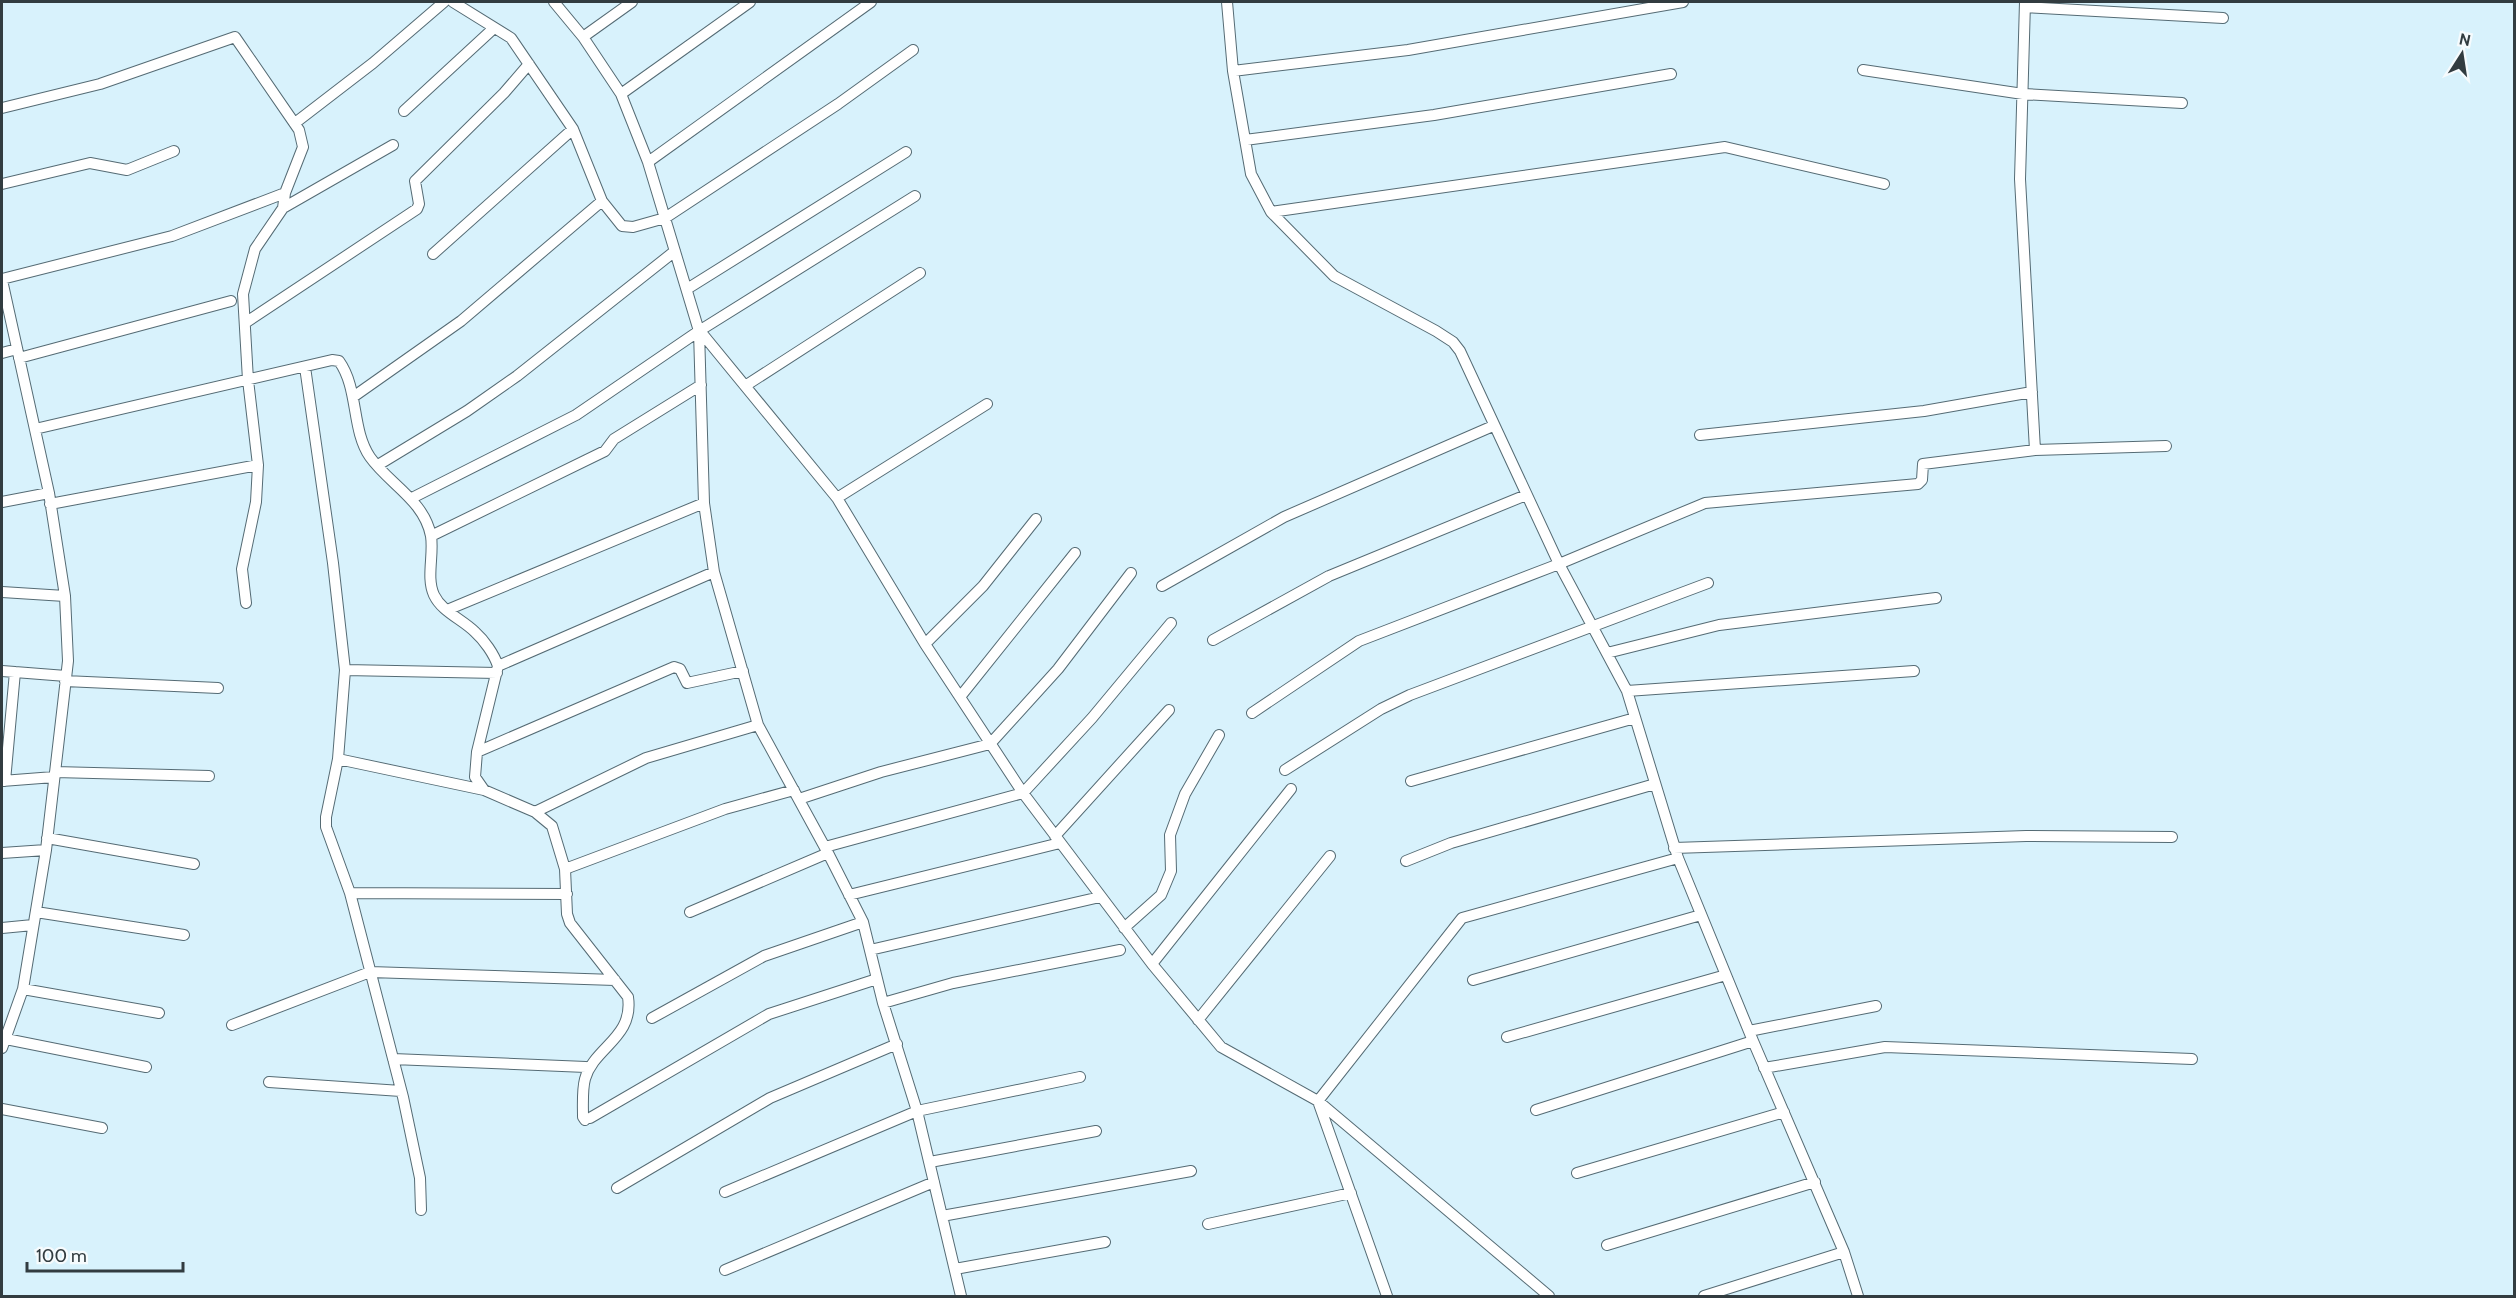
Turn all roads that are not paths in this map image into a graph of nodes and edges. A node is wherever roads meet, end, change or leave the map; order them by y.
1 (444, 2) edge
2 (453, 2) edge
3 (554, 2) edge
4 (632, 2) edge
5 (750, 2) edge
6 (871, 2) edge
7 (1227, 2) edge
8 (1683, 2) edge
9 (2025, 4) edge
10 (2223, 18) dead end
11 (494, 28) junction
12 (583, 37) junction
13 (913, 50) dead end
14 (529, 64) junction
15 (1863, 70) dead end
16 (1233, 71) junction
17 (1671, 74) dead end
18 (621, 94) junction
19 (2023, 94) junction
20 (2182, 103) dead end
21 (2, 108) edge
22 (404, 111) dead end
23 (294, 123) junction
24 (573, 129) junction
25 (1245, 140) junction
26 (393, 145) dead end
27 (174, 151) dead end
28 (906, 152) dead end
29 (648, 162) junction
30 (2, 184) edge
31 (1884, 184) dead end
32 (285, 193) junction
33 (915, 196) dead end
34 (602, 201) junction
35 (283, 208) junction
36 (1270, 212) junction
37 (665, 218) junction
38 (675, 251) junction
39 (433, 254) dead end
40 (920, 273) dead end
41 (2, 279) edge
42 (687, 290) junction
43 (231, 301) dead end
44 (244, 323) junction
45 (699, 331) junction
46 (2, 353) edge
47 (18, 354) junction
48 (304, 367) junction
49 (248, 380) junction
50 (701, 385) junction
51 (745, 386) junction
52 (2032, 392) junction
53 (353, 397) junction
54 (987, 404) dead end
55 (1493, 426) junction
56 (35, 429) junction
57 (1700, 435) dead end
58 (2166, 446) dead end
59 (2035, 450) junction
60 (258, 465) junction
61 (378, 465) junction
62 (1526, 495) junction
63 (412, 498) junction
64 (837, 498) junction
65 (50, 499) junction
66 (2, 502) edge
67 (704, 503) junction
68 (1036, 519) dead end
69 (431, 536) junction
70 (1075, 553) dead end
71 (1559, 564) junction
72 (714, 572) junction
73 (1131, 573) dead end
74 (1708, 583) dead end
75 (1162, 586) dead end
76 (2, 592) edge
77 (65, 596) junction
78 (1936, 598) dead end
79 (246, 603) dead end
80 (447, 610) junction
81 (1171, 623) dead end
82 (1592, 626) junction
83 (1213, 640) dead end
84 (925, 644) junction
85 (1607, 653) junction
86 (497, 669) junction
87 (345, 670) junction
88 (2, 671) edge
89 (743, 671) junction
90 (1914, 671) dead end
91 (15, 672) junction
92 (66, 679) junction
93 (218, 688) dead end
94 (1627, 691) junction
95 (960, 697) junction
96 (1169, 710) dead end
97 (1252, 712) dead end
98 (1635, 718) junction
99 (758, 725) junction
100 (1219, 735) dead end
101 (990, 744) junction
102 (477, 752) junction
103 (338, 759) junction
104 (1285, 770) dead end
105 (54, 774) junction
106 (209, 776) dead end
107 (3, 781) edge
108 (1411, 782) dead end
109 (1655, 784) junction
110 (1291, 789) dead end
111 (484, 790) junction
112 (1023, 793) junction
113 (796, 794) junction
114 (535, 812) junction
115 (2172, 837) dead end
116 (1058, 840) junction
117 (46, 844) junction
118 (826, 850) junction
119 (2, 853) edge
120 (1676, 853) junction
121 (1330, 856) dead end
122 (1406, 861) dead end
123 (194, 864) dead end
124 (565, 869) junction
125 (350, 893) junction
126 (567, 894) junction
127 (849, 895) junction
128 (1101, 897) junction
129 (36, 912) junction
130 (690, 912) dead end
131 (1701, 915) junction
132 (863, 922) junction
133 (33, 925) junction
134 (2, 928) edge
135 (1124, 928) junction
136 (184, 935) dead end
137 (870, 950) junction
138 (1120, 950) dead end
139 (1152, 964) junction
140 (370, 972) junction
141 (1726, 975) junction
142 (877, 979) junction
143 (615, 980) junction
144 (1473, 980) dead end
145 (23, 989) junction
146 (883, 1003) junction
147 (1876, 1006) dead end
148 (159, 1013) dead end
149 (652, 1018) dead end
150 (1198, 1020) junction
151 (232, 1025) dead end
152 (1751, 1036) junction
153 (1507, 1037) dead end
154 (4, 1044) edge
155 (897, 1044) junction
156 (393, 1059) junction
157 (2192, 1059) dead end
158 (146, 1067) dead end
159 (586, 1067) dead end
160 (1764, 1068) junction
161 (1080, 1077) dead end
162 (269, 1082) dead end
163 (401, 1091) junction
164 (1318, 1101) junction
165 (2, 1109) edge
166 (1536, 1110) dead end
167 (917, 1111) junction
168 (1784, 1112) junction
169 (102, 1128) dead end
170 (1096, 1131) dead end
171 (930, 1162) junction
172 (1191, 1171) dead end
173 (1577, 1173) dead end
174 (934, 1182) junction
175 (1815, 1182) junction
176 (617, 1188) dead end
177 (725, 1191) dead end
178 (1351, 1193) junction
179 (421, 1210) dead end
180 (942, 1216) junction
181 (1208, 1224) dead end
182 (1105, 1242) dead end
183 (1607, 1245) dead end
184 (1844, 1252) junction
185 (955, 1269) junction
186 (724, 1270) dead end
187 (961, 1296) edge
188 (1387, 1296) edge
189 (1549, 1296) edge
190 (1704, 1296) edge
191 (1858, 1296) edge

1 - 23 street
2 - 11 street
3 - 12 street
4 - 12 street
5 - 18 street
6 - 29 street
7 - 16 street
8 - 16 street
9 - 10 street
9 - 19 street
11 - 14 street
11 - 22 street
12 - 18 street
13 - 37 street
14 - 24 street
14 - 44 street
15 - 19 street
16 - 25 street
17 - 25 street
18 - 29 street
19 - 20 street
19 - 52 street
21 - 23 street
23 - 32 street
24 - 34 street
24 - 39 street
25 - 36 street
26 - 35 street
27 - 30 street
28 - 42 street
29 - 37 street
31 - 36 street
32 - 35 street
32 - 41 street
33 - 45 street
34 - 37 street
34 - 53 street
35 - 44 street
36 - 55 street
37 - 38 street
38 - 42 street
38 - 61 street
40 - 51 street
41 - 47 street
42 - 45 street
43 - 47 street
44 - 49 street
45 - 50 street
45 - 51 street
45 - 63 street
46 - 47 street
47 - 56 street
48 - 49 street
48 - 53 street
48 - 87 street
49 - 56 street
49 - 60 street
50 - 67 street
50 - 69 street
51 - 64 street
52 - 57 street
52 - 59 street
53 - 61 street
54 - 64 street
55 - 62 street
55 - 75 street
56 - 65 street
58 - 59 street
59 - 71 street
60 - 65 street
60 - 79 street
61 - 63 street
62 - 71 street
62 - 83 street
63 - 69 street
64 - 84 street
65 - 66 street
65 - 77 street
67 - 72 street
67 - 80 street
68 - 84 street
69 - 80 street
70 - 95 street
71 - 82 street
71 - 97 street
72 - 86 street
72 - 89 street
73 - 101 street
74 - 82 street
76 - 77 street
77 - 92 street
78 - 85 street
80 - 86 street
81 - 112 street
82 - 85 street
82 - 104 street
84 - 95 street
85 - 94 street
86 - 87 street
86 - 102 street
87 - 103 street
88 - 91 street
89 - 99 street
89 - 102 street
90 - 94 street
91 - 92 street
91 - 107 street
92 - 93 street
92 - 105 street
94 - 98 street
95 - 101 street
96 - 116 street
98 - 108 street
98 - 109 street
99 - 113 street
99 - 114 street
100 - 135 street
101 - 112 street
101 - 113 street
102 - 111 street
103 - 111 street
103 - 125 street
105 - 106 street
105 - 107 street
105 - 117 street
109 - 120 street
109 - 122 street
110 - 139 street
111 - 114 street
112 - 116 street
112 - 118 street
113 - 118 street
113 - 124 street
114 - 124 street
115 - 120 street
116 - 127 street
116 - 128 street
117 - 119 street
117 - 123 street
117 - 129 street
118 - 127 street
118 - 130 street
120 - 131 street
120 - 164 street
121 - 150 street
124 - 126 street
125 - 126 street
125 - 140 street
126 - 143 street
127 - 132 street
128 - 135 street
128 - 137 street
129 - 133 street
129 - 136 street
131 - 141 street
131 - 144 street
132 - 137 street
132 - 149 street
133 - 134 street
133 - 145 street
135 - 139 street
137 - 142 street
138 - 146 street
139 - 150 street
140 - 143 street
140 - 151 street
140 - 156 street
141 - 152 street
141 - 153 street
142 - 143 street
142 - 146 street
145 - 148 street
145 - 154 street
146 - 155 street
147 - 152 street
150 - 164 street
152 - 160 street
152 - 166 street
154 - 158 street
155 - 167 street
155 - 176 street
156 - 159 street
156 - 163 street
157 - 160 street
160 - 168 street
161 - 167 street
162 - 163 street
163 - 179 street
164 - 178 street
164 - 189 street
165 - 169 street
167 - 171 street
167 - 177 street
168 - 173 street
168 - 175 street
170 - 171 street
171 - 174 street
172 - 180 street
174 - 180 street
174 - 186 street
175 - 183 street
175 - 184 street
178 - 181 street
178 - 188 street
180 - 185 street
182 - 185 street
184 - 190 street
184 - 191 street
185 - 187 street

